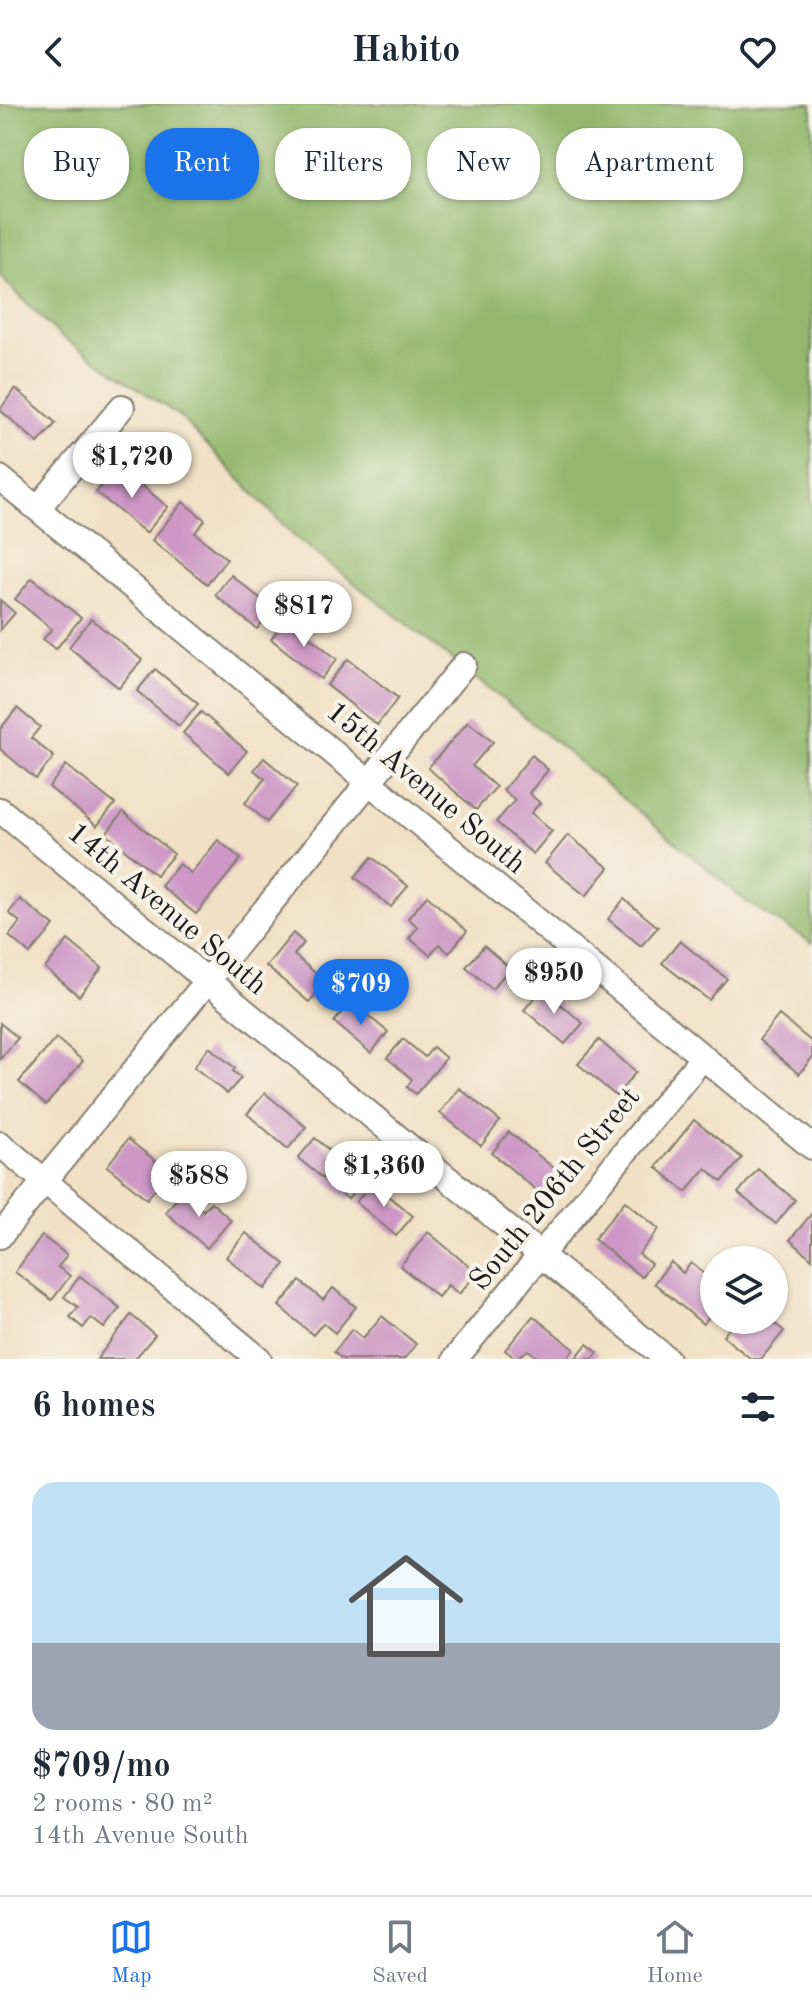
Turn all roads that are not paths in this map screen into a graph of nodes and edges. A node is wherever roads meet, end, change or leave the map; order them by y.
1 (122, 407) dead end
2 (0, 478) edge
3 (38, 508) junction
4 (464, 665) dead end
5 (370, 782) junction
6 (0, 810) edge
7 (207, 982) junction
8 (703, 1057) junction
9 (0, 1144) edge
10 (812, 1147) edge
11 (45, 1182) junction
12 (0, 1236) edge
13 (541, 1255) junction
14 (259, 1359) edge
15 (455, 1359) edge
16 (667, 1359) edge

1 - 3 street
2 - 3 street, 15th Avenue South
3 - 5 street, 15th Avenue South
4 - 5 street
5 - 7 street
5 - 8 street, 15th Avenue South
6 - 7 street, 14th Avenue South
7 - 11 street
7 - 13 street, 14th Avenue South
8 - 10 street, 15th Avenue South
8 - 13 street, South 206th Street
9 - 11 street
11 - 12 street
11 - 14 street
13 - 15 street, South 206th Street
13 - 16 street, 14th Avenue South

